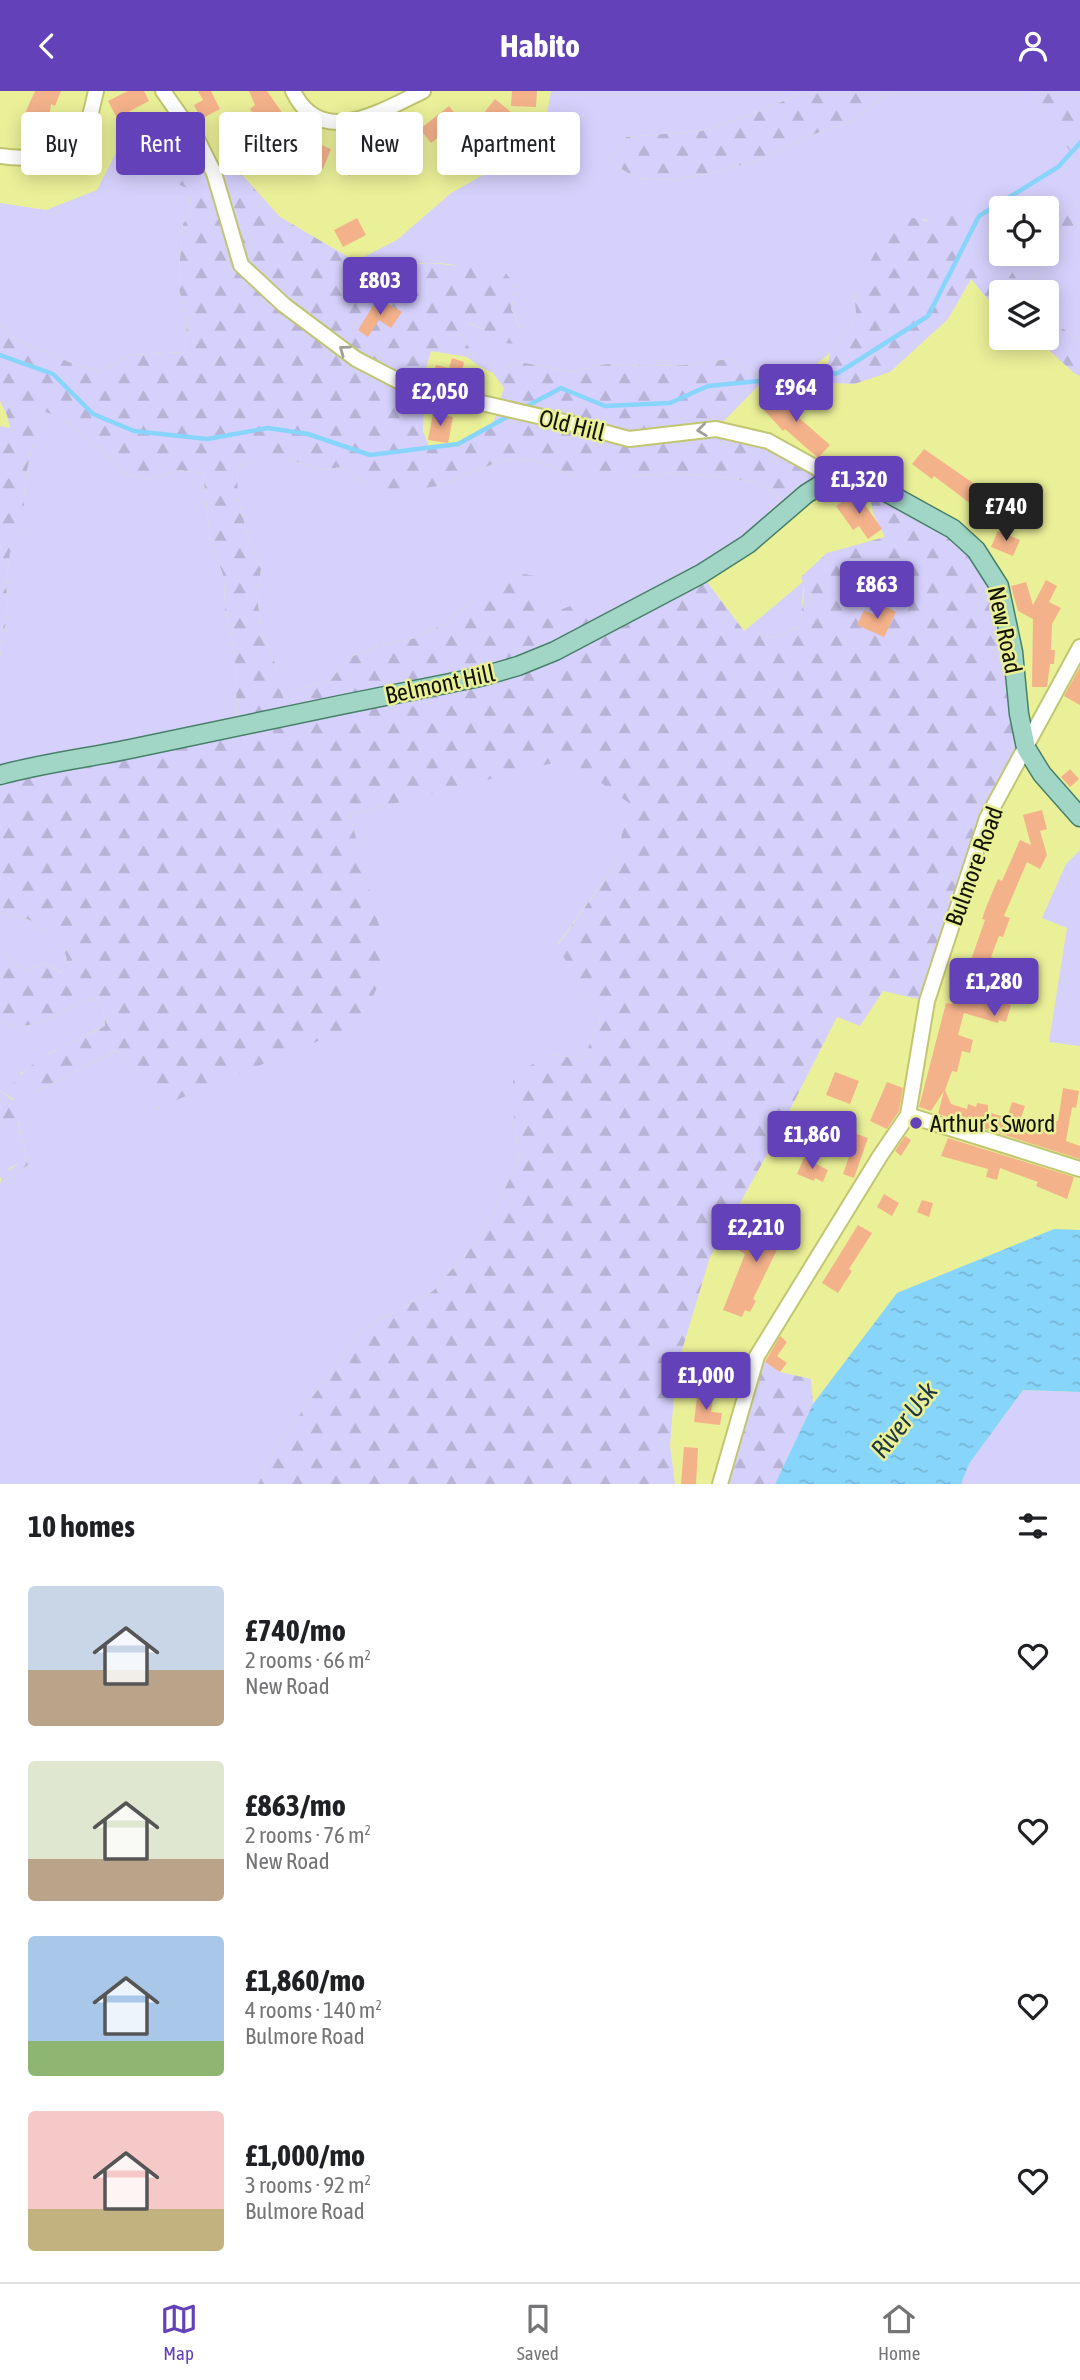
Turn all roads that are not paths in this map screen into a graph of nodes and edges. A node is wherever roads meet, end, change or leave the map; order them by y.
1 (96, 91) edge
2 (163, 91) edge
3 (293, 91) edge
4 (416, 93) edge
5 (0, 156) edge
6 (833, 477) junction
7 (1080, 647) edge
8 (1026, 748) junction
9 (0, 775) edge
10 (1080, 817) edge
11 (908, 1115) junction
12 (1080, 1169) edge
13 (720, 1484) edge

1 - 5 street
6 -> 2 street, Old Hill
3 - 4 street
6 - 8 main road, New Road
6 - 9 main road, Belmont Hill
7 - 8 street, Bulmore Road
8 - 10 main road, New Road
8 - 11 street, Bulmore Road
11 - 12 street
11 - 13 street, Bulmore Road

